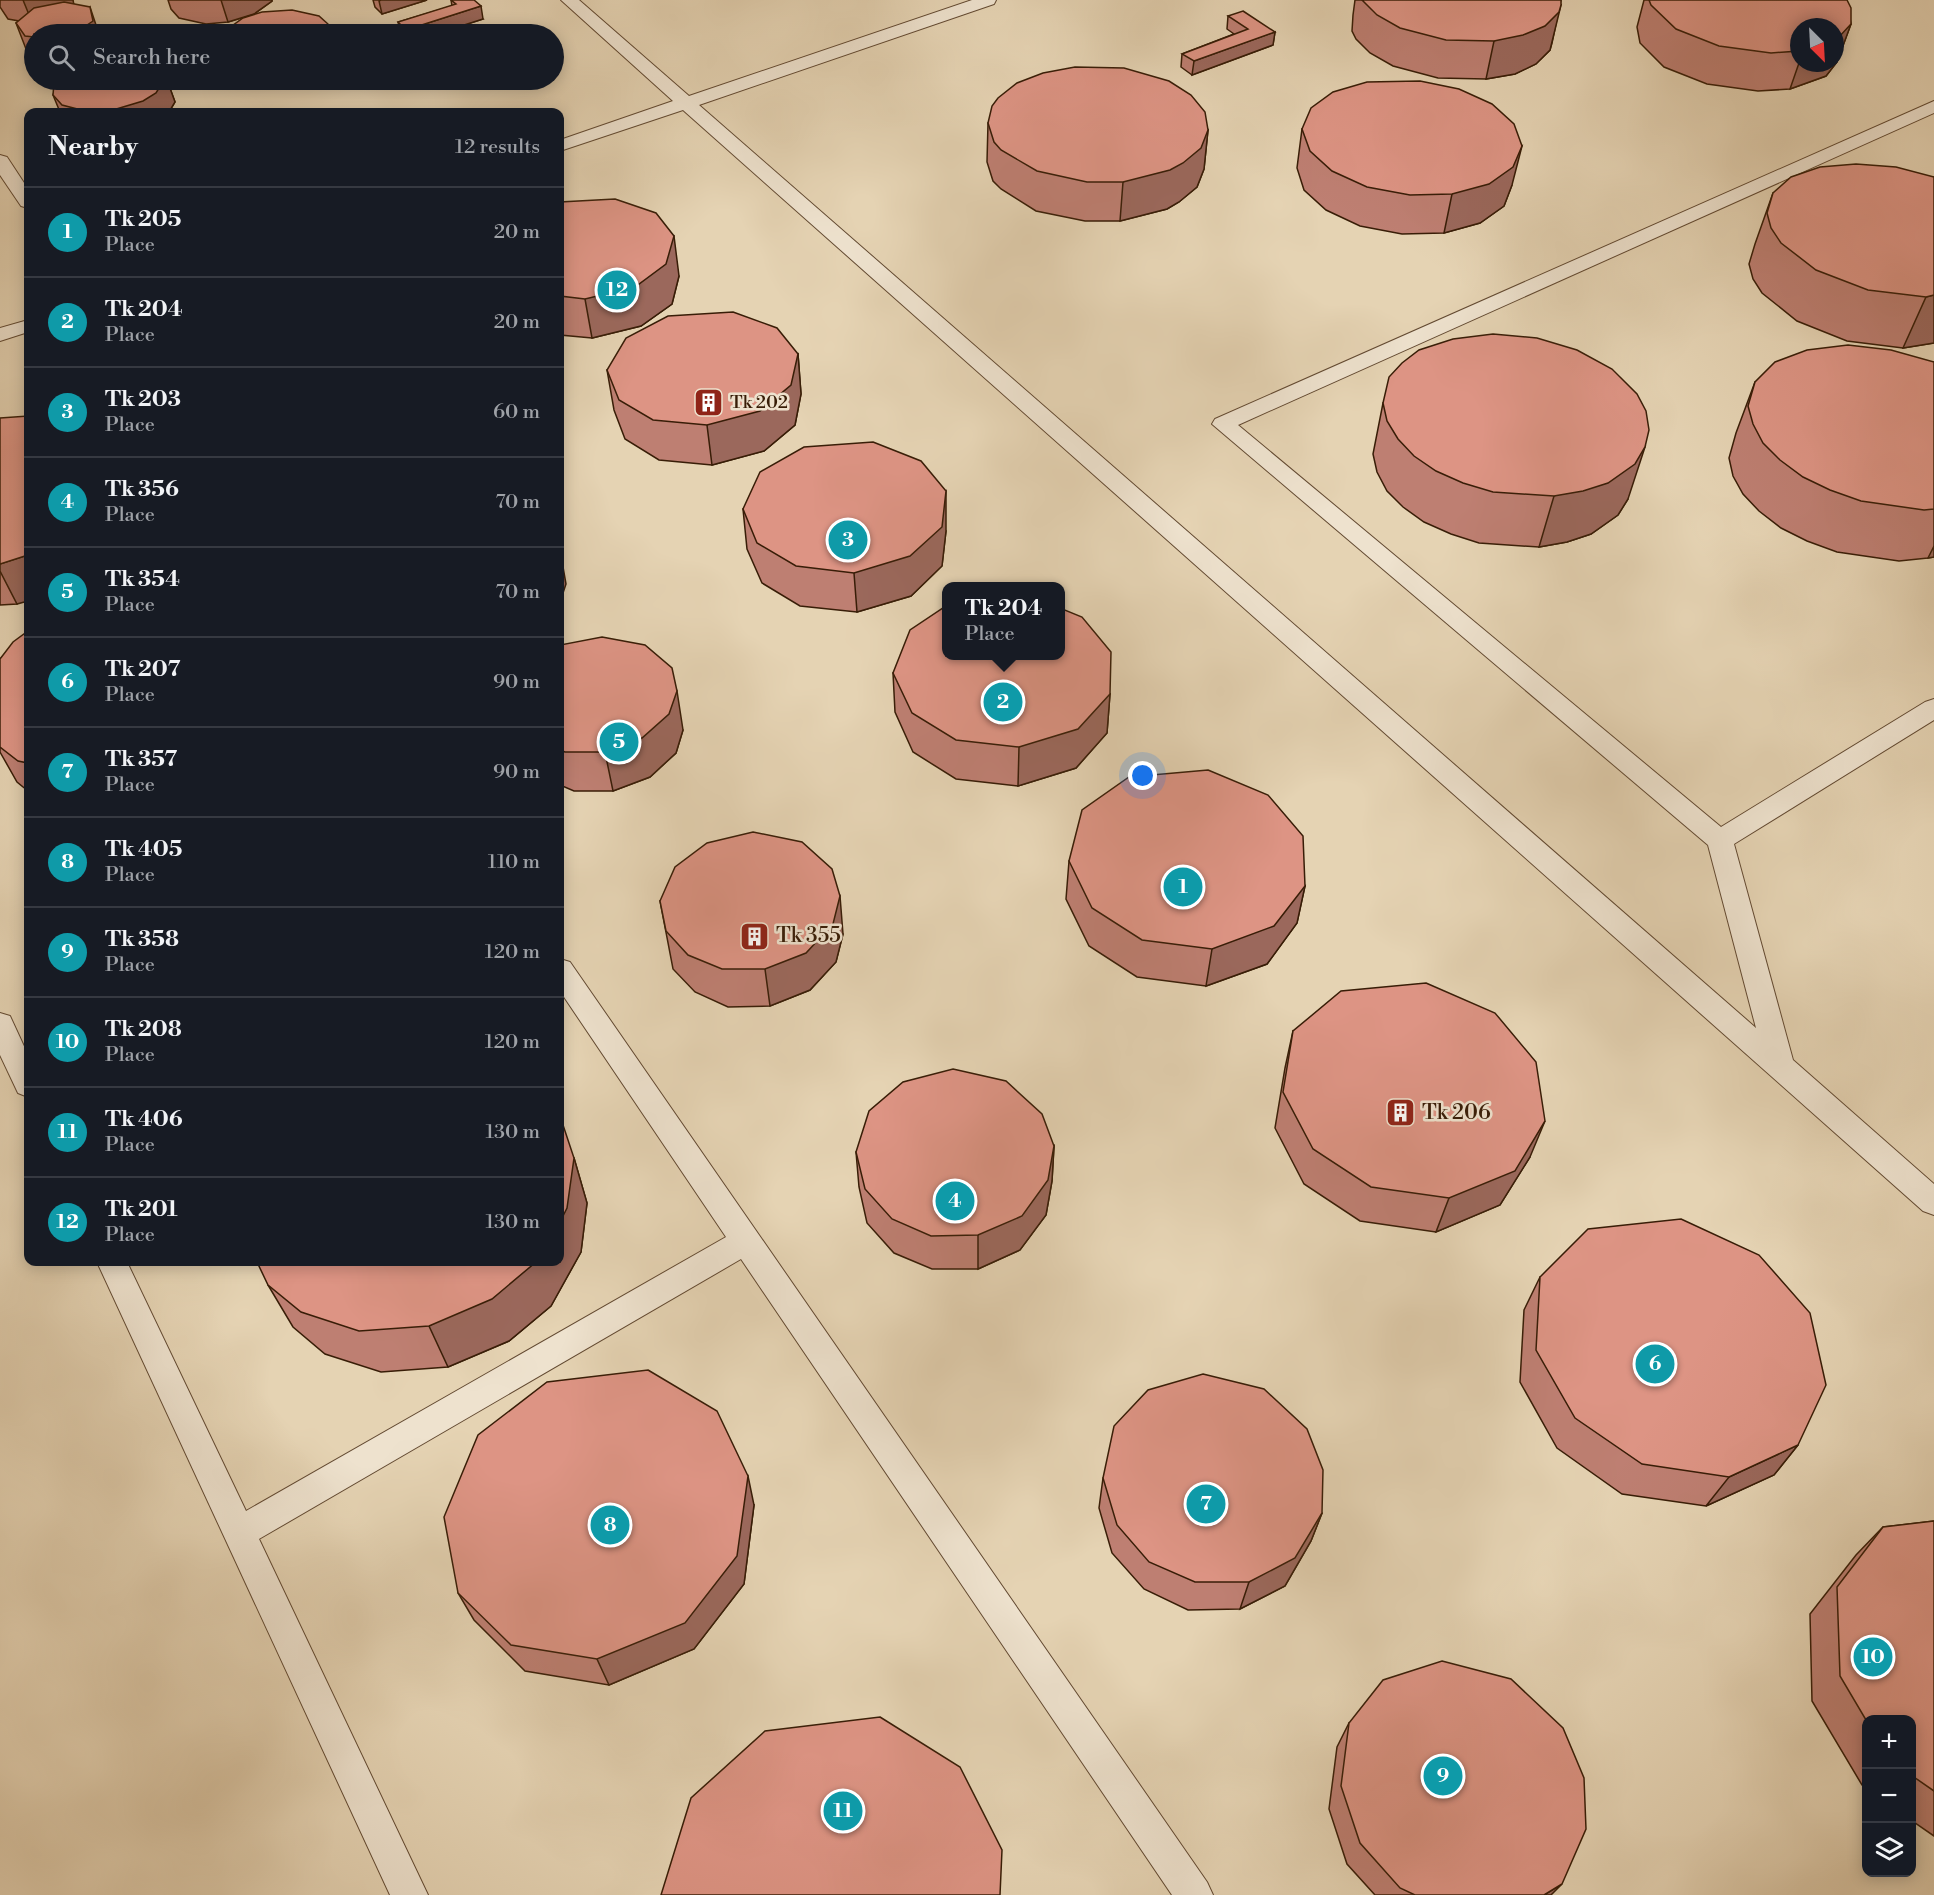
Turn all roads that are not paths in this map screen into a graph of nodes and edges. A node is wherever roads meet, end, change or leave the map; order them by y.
1 (569, 0) edge
2 (988, 0) edge
3 (687, 103) junction
4 (1934, 106) edge
5 (564, 145) edge
6 (0, 161) edge
7 (24, 196) edge
8 (24, 327) edge
9 (0, 335) edge
10 (1934, 708) edge
11 (1720, 840) junction
12 (564, 976) edge
13 (0, 1024) edge
14 (1779, 1066) junction
15 (16, 1073) edge
16 (1934, 1202) edge
17 (747, 1240) junction
18 (113, 1266) edge
19 (239, 1533) junction
20 (409, 1895) edge
21 (1194, 1895) edge

1 - 3 lane
2 - 3 lane
3 - 5 lane
3 - 14 lane
4 - 11 lane
6 - 7 lane
8 - 9 lane
10 - 11 lane
11 - 14 lane
12 - 17 lane
13 - 15 lane
14 - 16 lane
17 - 19 lane
17 - 21 lane
18 - 19 lane
19 - 20 lane

